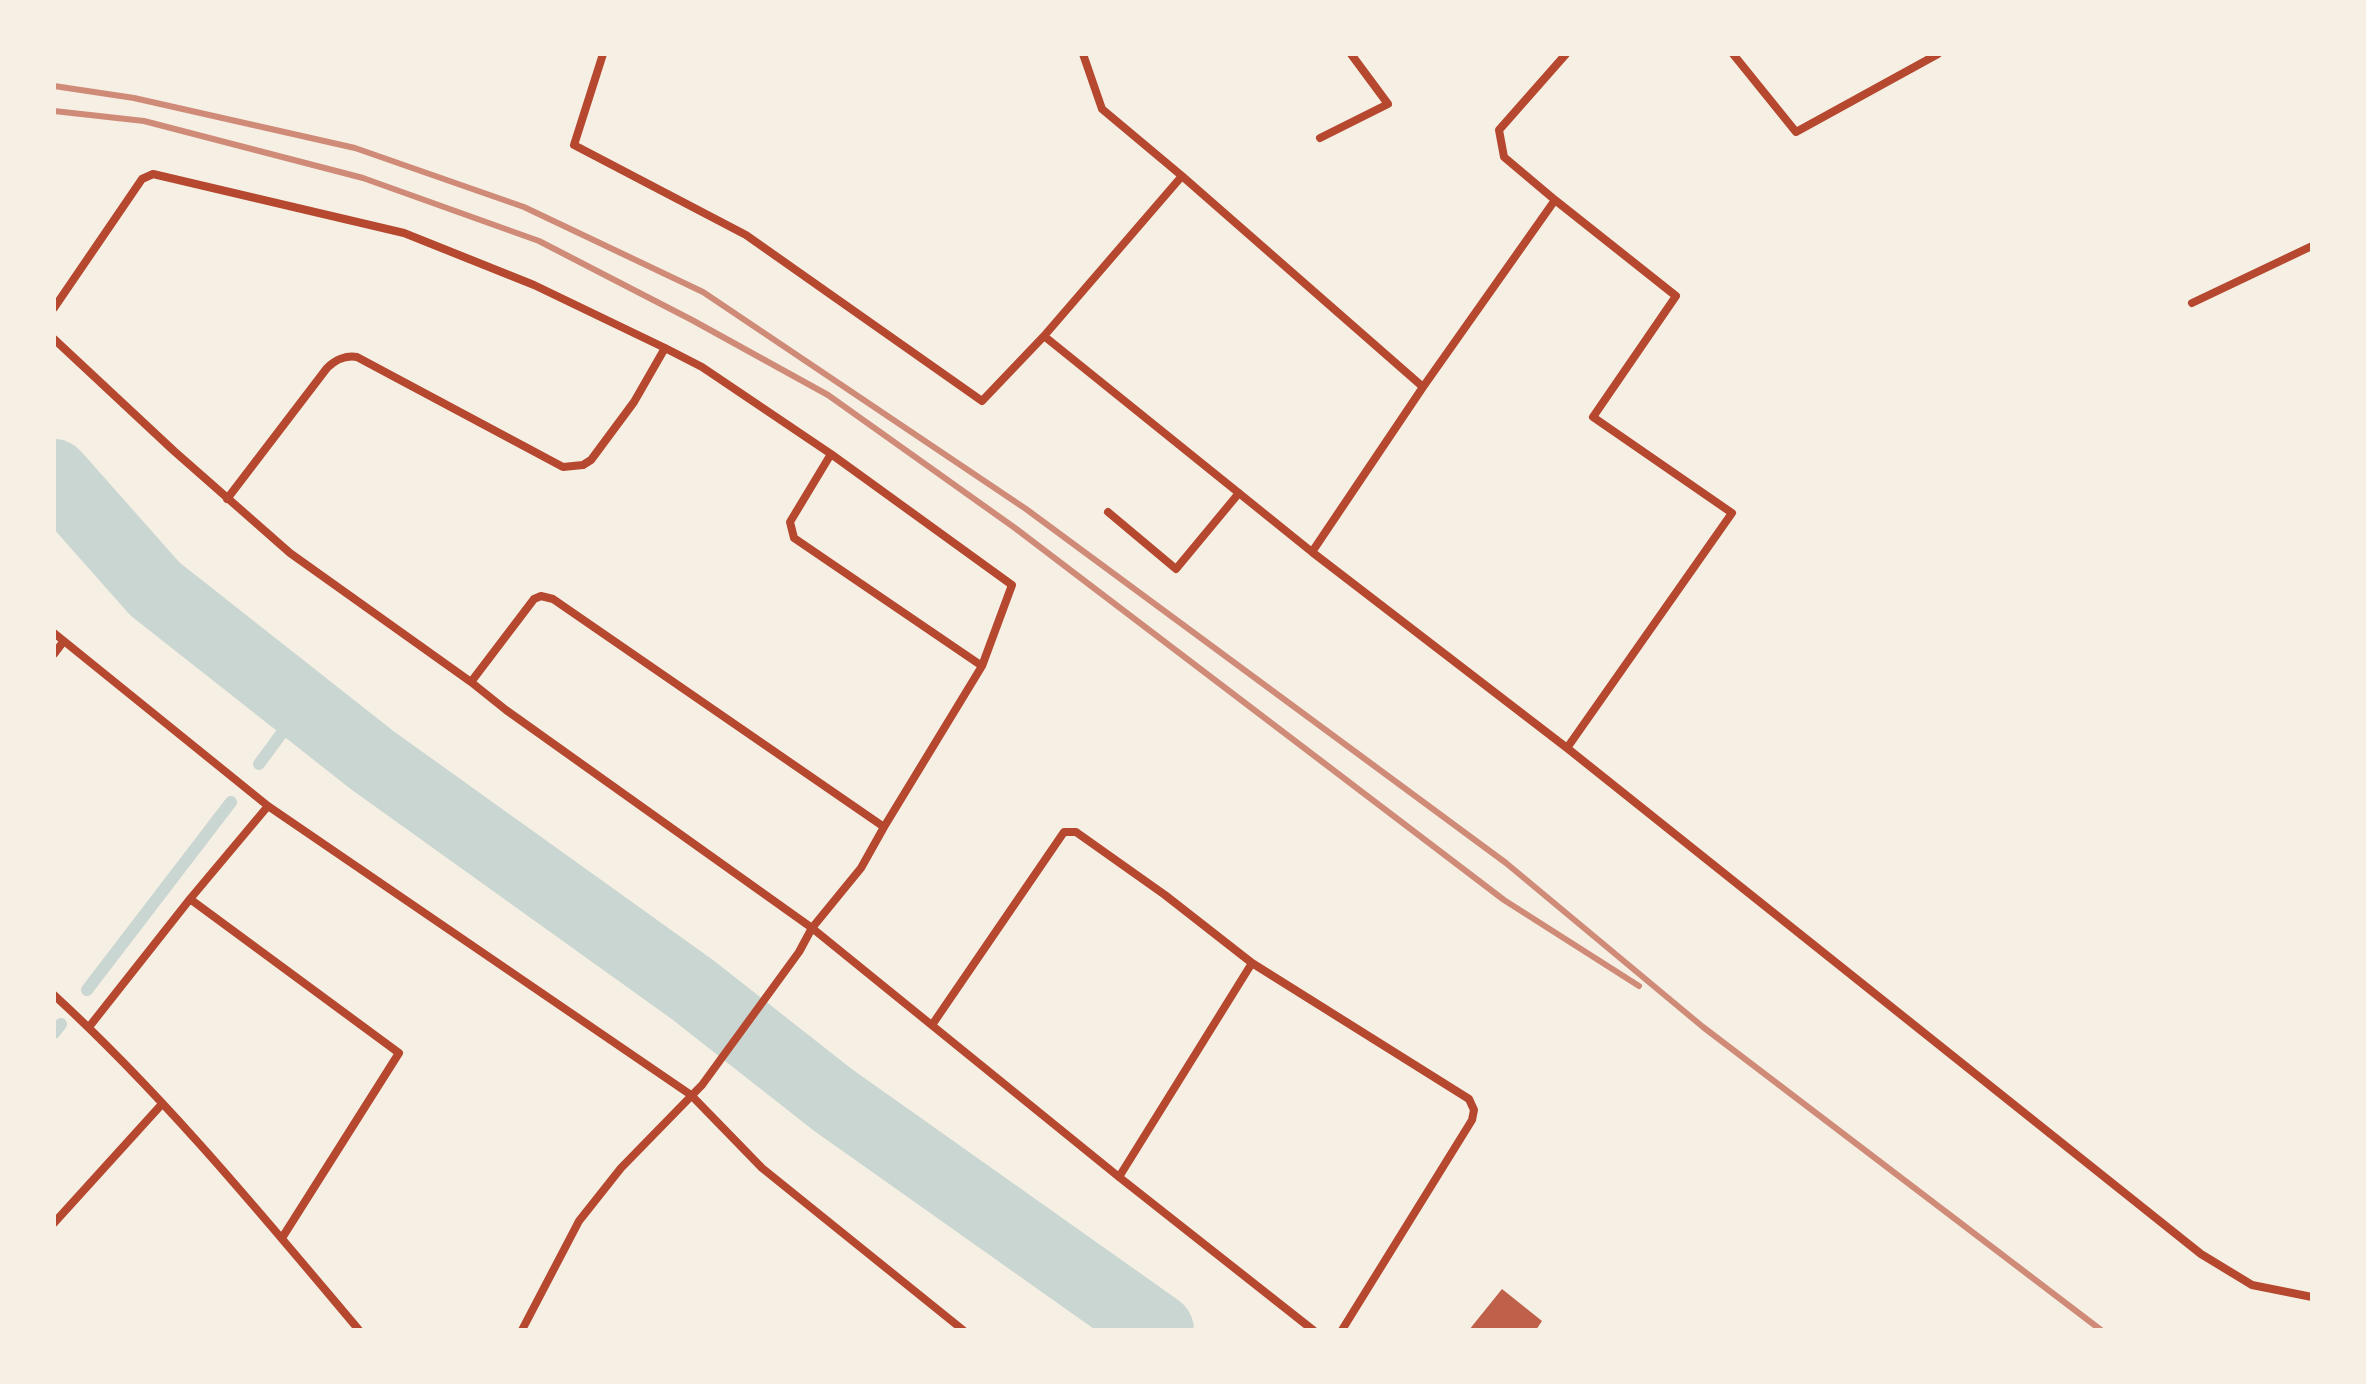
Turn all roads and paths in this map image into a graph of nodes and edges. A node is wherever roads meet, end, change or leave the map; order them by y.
1 (603, 54) edge
2 (1083, 54) edge
3 (1351, 54) edge
4 (1566, 54) edge
5 (1733, 54) edge
6 (1938, 54) edge
7 (1320, 138) dead end
8 (1182, 176) junction
9 (1555, 200) junction
10 (2312, 246) edge
11 (2192, 303) dead end
12 (54, 308) edge
13 (1044, 336) junction
14 (54, 339) edge
15 (665, 348) junction
16 (1423, 387) junction
17 (831, 454) junction
18 (1239, 493) junction
19 (227, 499) junction
20 (1108, 512) dead end
21 (1312, 552) junction
22 (54, 633) edge
23 (63, 642) junction
24 (54, 654) edge
25 (982, 666) junction
26 (471, 682) junction
27 (1567, 748) junction
28 (268, 806) junction
29 (884, 827) junction
30 (190, 899) junction
31 (812, 928) junction
32 (1252, 963) junction
33 (54, 995) edge
34 (932, 1025) junction
35 (89, 1027) junction
36 (691, 1095) junction
37 (162, 1104) junction
38 (1119, 1177) junction
39 (54, 1223) edge
40 (282, 1238) junction
41 (2312, 1297) edge
42 (359, 1330) edge
43 (522, 1330) edge
44 (963, 1330) edge
45 (1313, 1330) edge
46 (1342, 1330) edge

1 - 13 street
2 - 8 street
3 - 7 street
4 - 9 street
5 - 6 street
8 - 13 street
8 - 16 street
9 - 16 street
9 - 27 street
10 - 11 street
12 - 15 street
13 - 18 street
14 - 19 street
15 - 17 street
15 - 19 street
16 - 21 street
17 - 25 street
17 - 25 street
18 - 20 street
18 - 21 street
19 - 26 street
21 - 27 street
22 - 23 street
23 - 24 street
23 - 28 street
25 - 29 street
26 - 29 street
26 - 31 street
27 - 41 street
28 - 30 street
28 - 36 street
29 - 31 street
30 - 35 street
30 - 40 street
31 - 34 street
31 - 36 street
32 - 34 street
32 - 38 street
32 - 46 street
33 - 35 street
34 - 38 street
35 - 37 street
36 - 43 street
36 - 44 street
37 - 39 street
37 - 40 street
38 - 45 street
40 - 42 street

